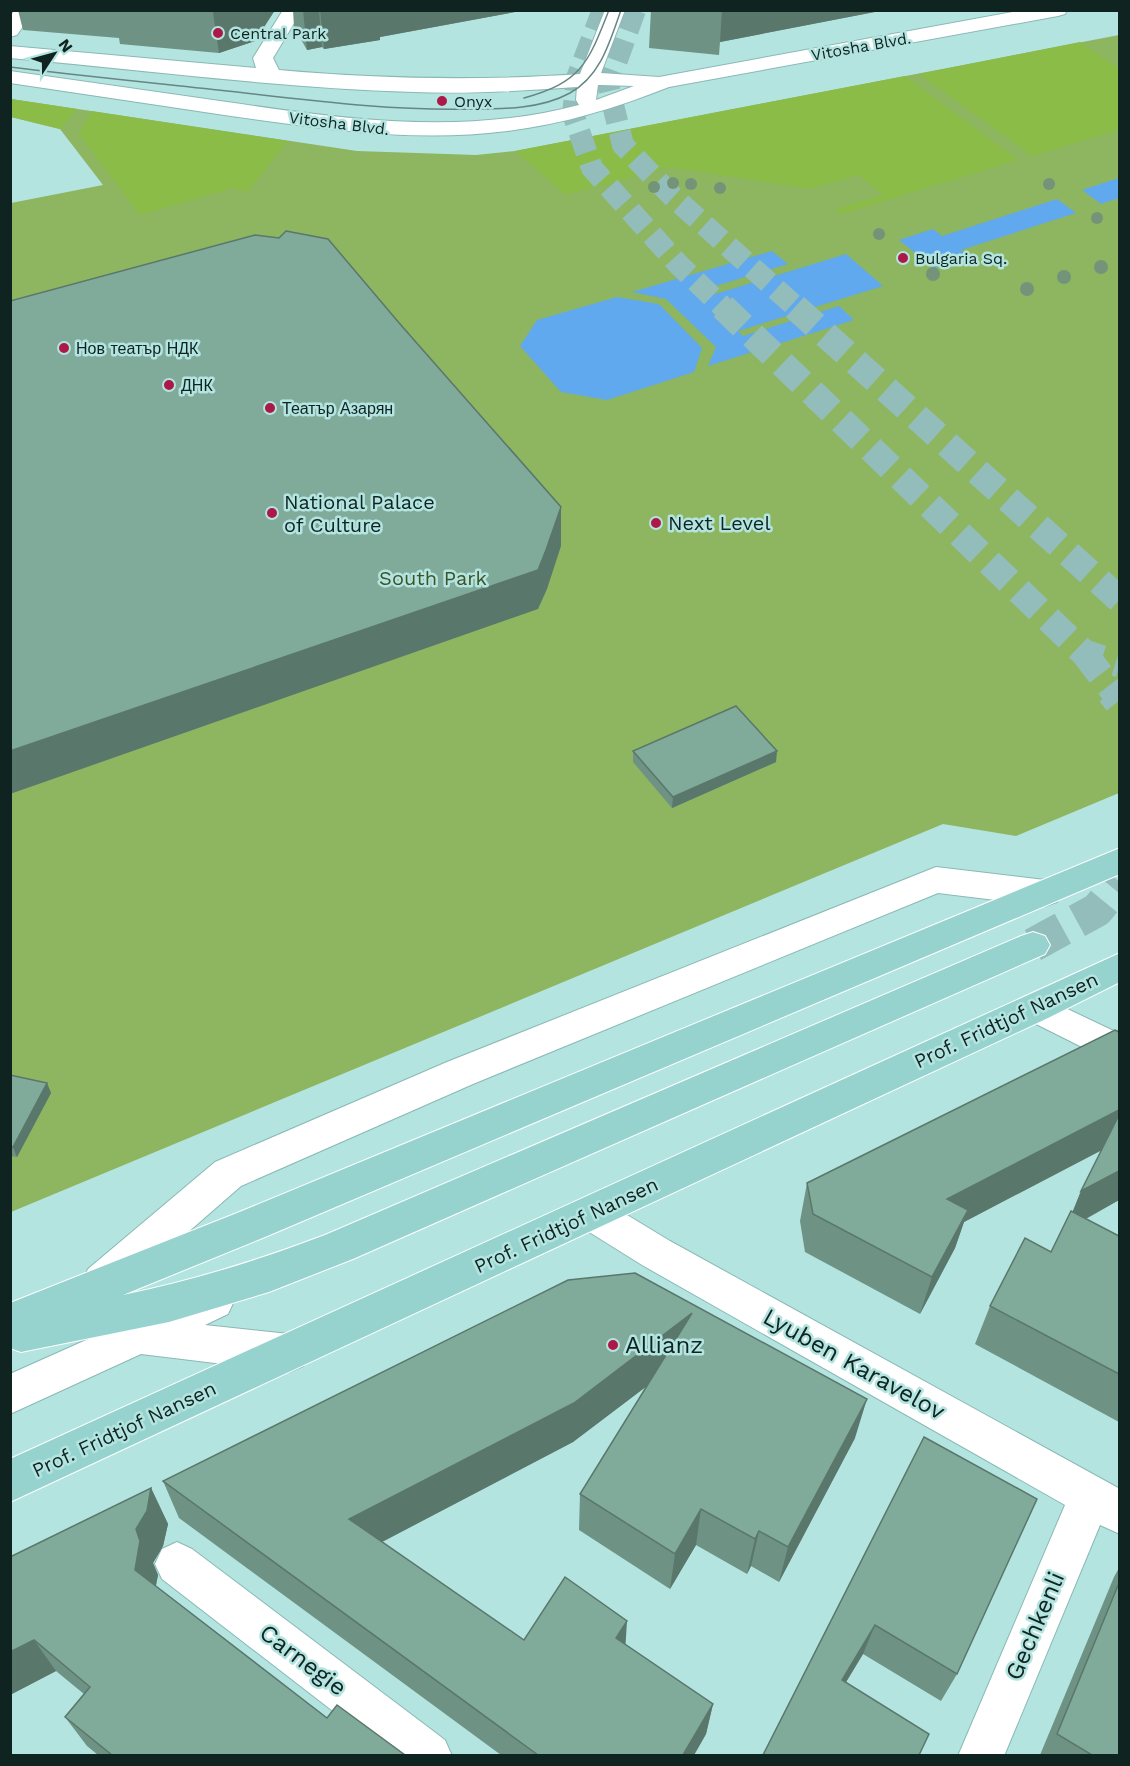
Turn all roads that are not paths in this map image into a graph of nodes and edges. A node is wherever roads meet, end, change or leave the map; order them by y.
1 (25, 10) edge
2 (293, 10) edge
3 (615, 10) edge
4 (1057, 11) edge
5 (10, 31) edge
6 (10, 52) edge
7 (272, 75) junction
8 (10, 77) edge
9 (588, 80) junction
10 (664, 82) junction
11 (585, 109) junction
12 (1119, 860) edge
13 (1045, 893) junction
14 (1033, 945) tunnel mouth
15 (1119, 966) edge
16 (1036, 1008) junction
17 (1119, 1051) edge
18 (591, 1214) junction
19 (269, 1274) junction
20 (100, 1284) junction
21 (10, 1322) edge
22 (10, 1335) edge
23 (141, 1336) junction
24 (289, 1353) junction
25 (10, 1395) edge
26 (10, 1481) edge
27 (1105, 1505) edge
28 (177, 1564) dead end
29 (429, 1755) edge
30 (981, 1755) edge

1 - 5 street
2 - 7 street
3 - 9 street
4 - 10 street, Vitosha Blvd.
6 - 7 street, Vitosha Blvd.
7 - 9 street, Vitosha Blvd.
8 - 11 street, Vitosha Blvd.
9 - 10 street, Vitosha Blvd.
9 - 11 street
10 - 11 street, Vitosha Blvd.
12 - 13 main road
13 - 20 main road
13 - 20 street
14 - 19 main road
15 - 16 main road, Prof. Fridtjof Nansen
16 - 17 street
16 - 18 main road, Prof. Fridtjof Nansen
18 - 24 main road, Prof. Fridtjof Nansen
18 - 27 street, Lyuben Karavelov
19 - 22 main road
19 - 23 street
20 - 21 main road
23 - 24 street
23 - 25 street
24 - 26 main road, Prof. Fridtjof Nansen
27 - 30 street, Gechkenli
28 - 29 street, Carnegie

